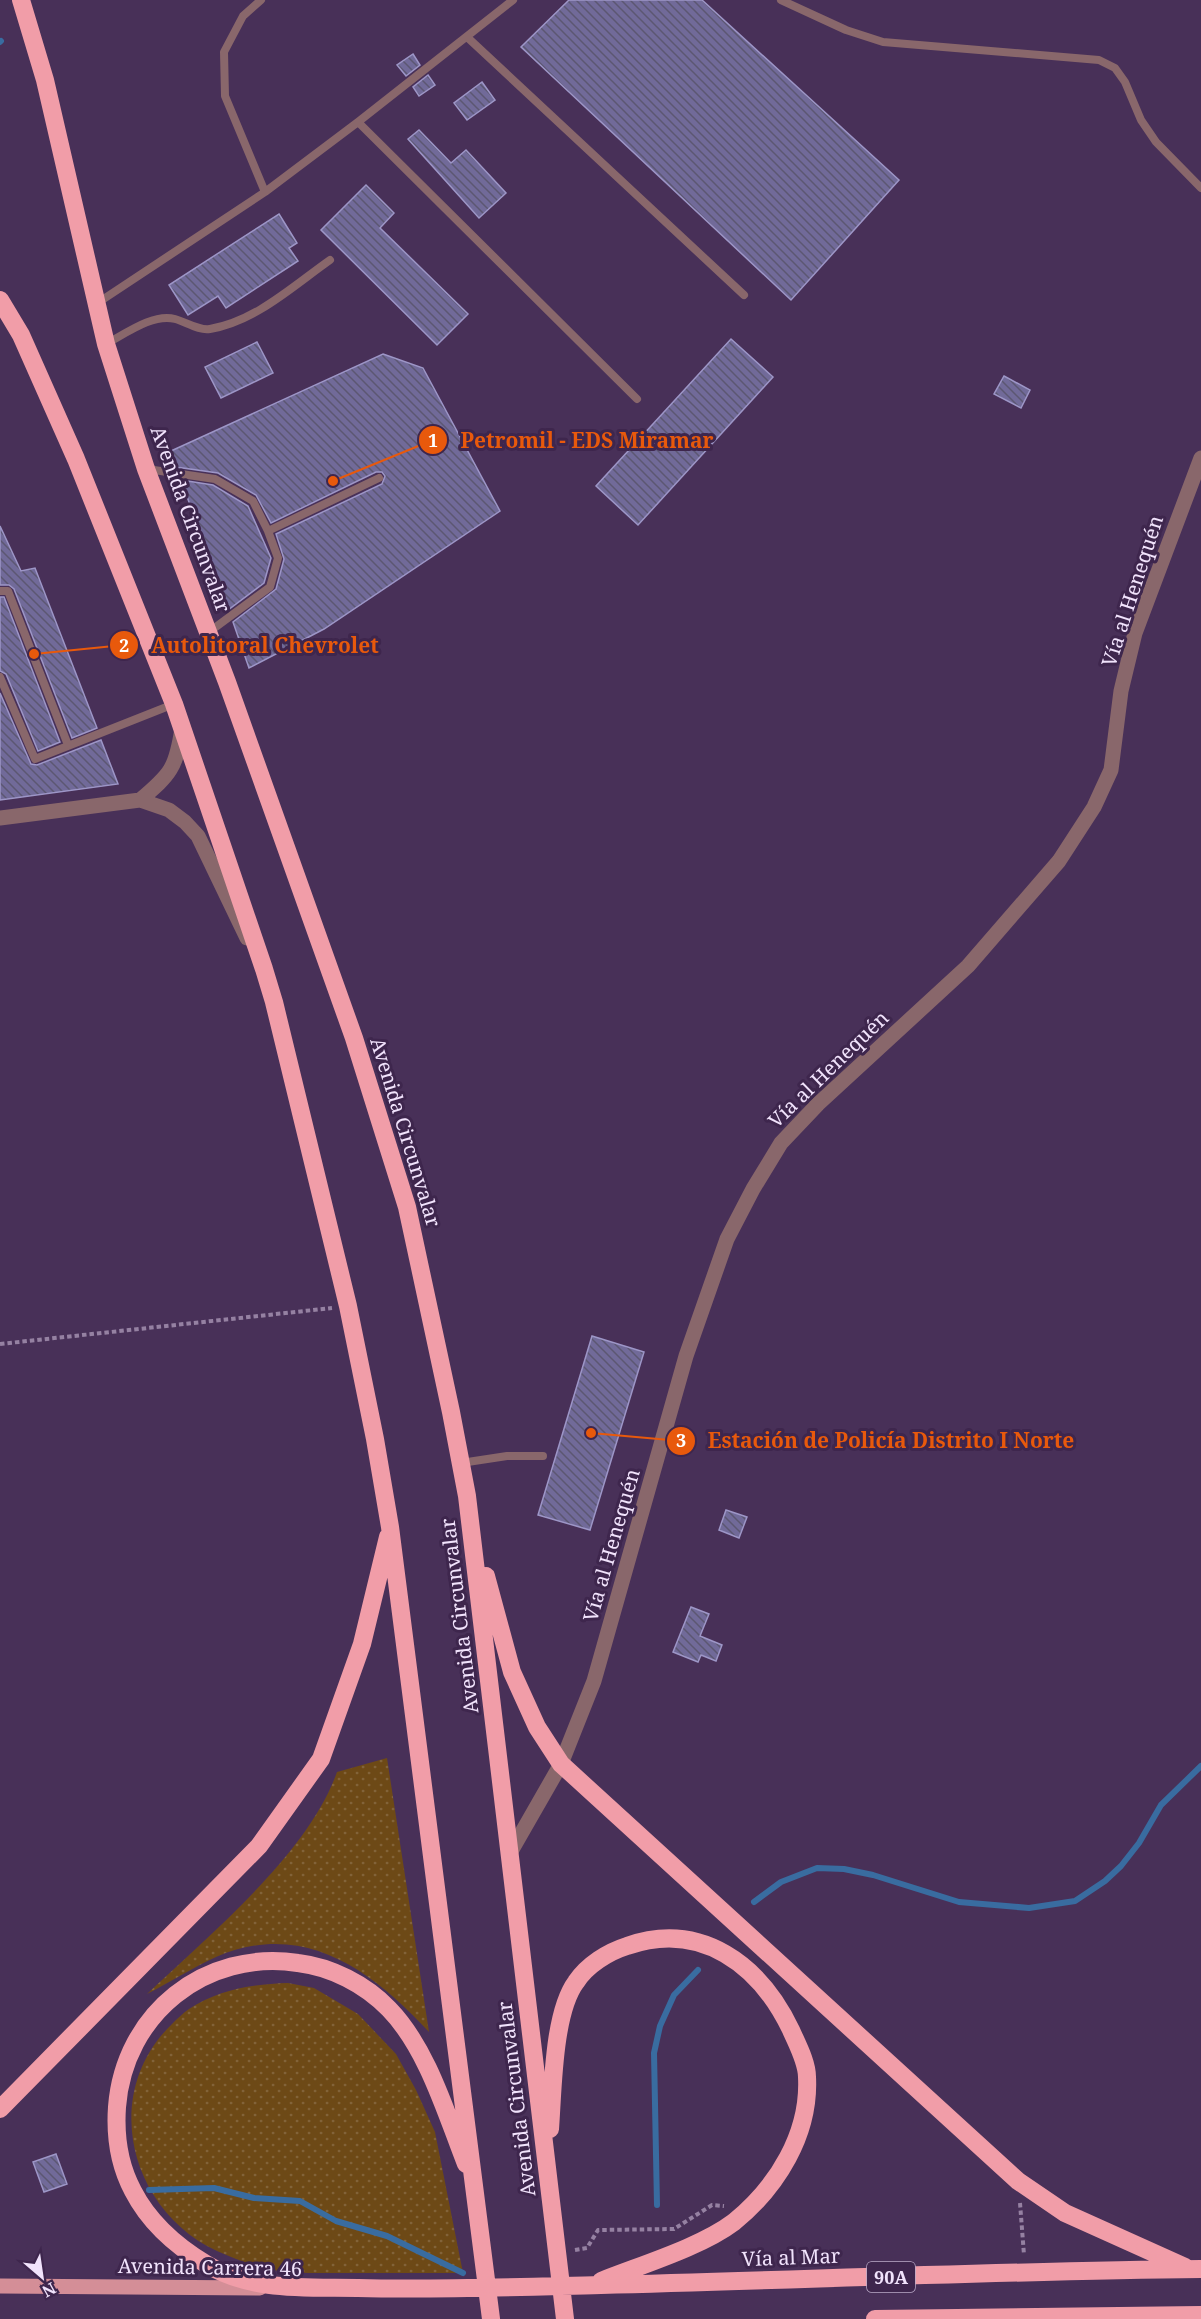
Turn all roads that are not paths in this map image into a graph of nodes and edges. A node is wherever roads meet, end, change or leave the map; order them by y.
1 (9, 0) edge
2 (21, 0) edge
3 (261, 0) edge
4 (513, 0) edge
5 (781, 0) edge
6 (467, 37) junction
7 (45, 80) junction
8 (358, 122) junction
9 (1201, 188) edge
10 (265, 192) junction
11 (330, 260) dead end
12 (744, 295) dead end
13 (0, 300) edge
14 (96, 304) junction
15 (106, 344) junction
16 (637, 399) dead end
17 (1201, 458) edge
18 (146, 469) junction
19 (379, 478) dead end
20 (268, 531) junction
21 (0, 591) edge
22 (208, 632) junction
23 (0, 678) edge
24 (174, 704) junction
25 (182, 728) junction
26 (68, 746) junction
27 (140, 800) junction
28 (0, 818) edge
29 (264, 969) junction
30 (543, 1456) dead end
31 (461, 1463) junction
32 (467, 1496) junction
33 (390, 1527) junction
34 (561, 1764) junction
35 (510, 1853) junction
36 (0, 2109) edge
37 (547, 2169) junction
38 (476, 2190) junction
39 (1196, 2270) edge
40 (590, 2285) junction
41 (0, 2286) edge
42 (419, 2290) junction
43 (1201, 2315) edge
44 (491, 2319) edge
45 (565, 2319) edge
46 (875, 2319) edge

1 - 7 highway
2 - 7 highway, Avenida Circunvalar
3 - 10 lane
4 - 6 lane
5 - 9 lane
6 - 8 lane
6 - 12 lane
7 - 14 highway, Avenida Circunvalar
8 - 10 lane
8 - 16 lane
10 - 14 lane
11 - 15 lane
13 - 24 highway
14 - 15 highway, Avenida Circunvalar
15 - 18 highway, Avenida Circunvalar
17 - 34 street, Vía al Henequén
18 - 20 lane
18 - 22 highway, Avenida Circunvalar
19 - 20 lane
20 - 22 lane
21 - 26 lane
22 - 31 highway, Avenida Circunvalar
23 - 26 lane
24 - 25 highway
24 - 26 lane
25 - 27 street
25 - 29 highway
27 - 28 street
27 - 29 street
29 - 33 highway
30 - 31 lane
31 - 32 highway, Avenida Circunvalar
32 - 34 highway
32 - 35 highway, Avenida Circunvalar
33 - 36 highway
33 - 38 highway
34 - 35 street, Vía al Henequén
34 - 39 highway
35 - 37 highway, Avenida Circunvalar
37 - 40 highway
37 - 45 highway, Avenida Circunvalar
38 - 42 highway, Vía al Mar
38 - 44 highway
39 - 40 highway, Vía al Mar / 90A
40 - 42 highway, Vía al Mar / 90A
41 - 42 main road, Avenida Carrera 46
43 - 46 highway, 90A

